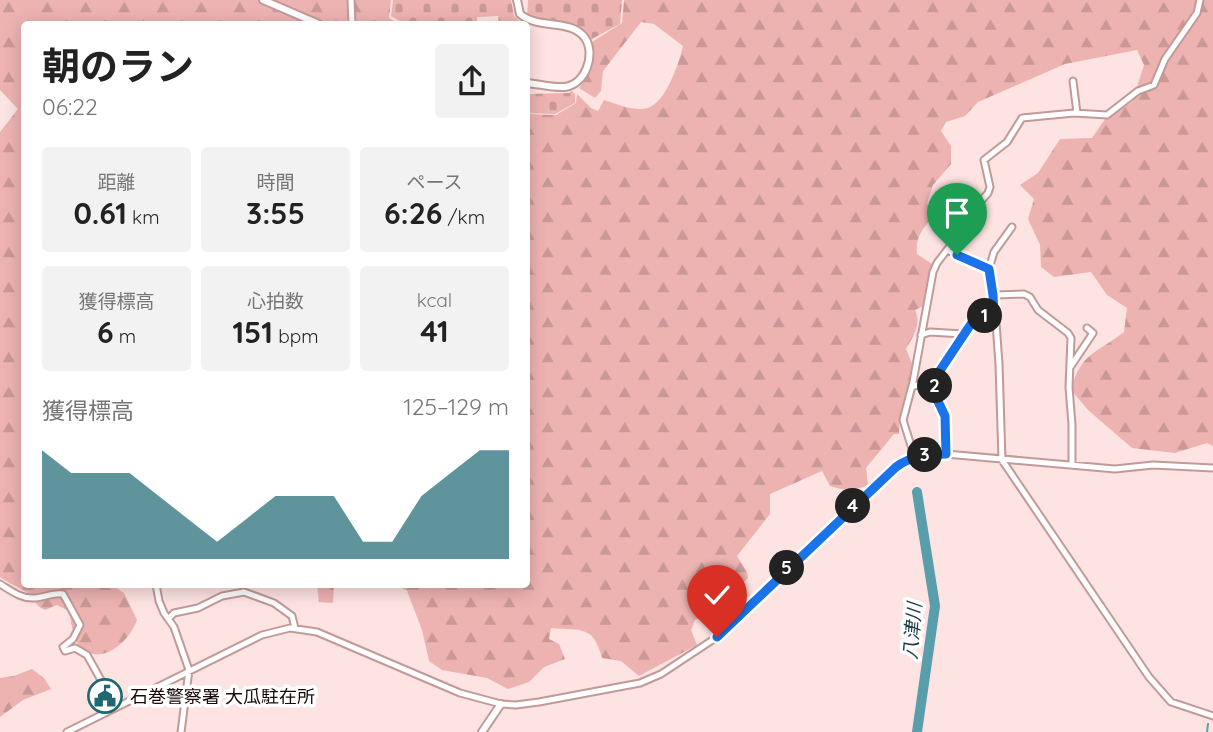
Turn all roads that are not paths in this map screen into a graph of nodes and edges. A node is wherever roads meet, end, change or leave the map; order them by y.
1 (263, 0) edge
2 (351, 0) edge
3 (517, 0) edge
4 (1200, 0) edge
5 (312, 21) edge
6 (352, 21) edge
7 (529, 21) edge
8 (530, 22) edge
9 (1073, 81) dead end
10 (530, 83) edge
11 (1077, 113) junction
12 (956, 195) dead end
13 (970, 214) junction
14 (1012, 227) dead end
15 (949, 251) junction
16 (989, 269) junction
17 (993, 295) junction
18 (994, 315) junction
19 (1087, 328) dead end
20 (963, 334) junction
21 (921, 335) junction
22 (1069, 369) junction
23 (935, 378) junction
24 (912, 387) junction
25 (912, 452) dead end
26 (946, 454) junction
27 (1002, 460) junction
28 (1072, 465) junction
29 (1213, 468) edge
30 (0, 583) edge
31 (157, 588) edge
32 (169, 618) junction
33 (295, 628) junction
34 (189, 670) junction
35 (501, 704) junction
36 (116, 707) junction
37 (1213, 716) edge
38 (67, 732) edge
39 (181, 732) edge
40 (482, 732) edge

1 - 5 street
2 - 6 street
3 - 7 street
4 - 11 street
8 - 10 street
9 - 11 street
11 - 13 street
12 - 13 street
13 - 15 street
14 - 16 street
15 - 16 street
15 - 21 street
16 - 17 street
17 - 18 street
17 - 22 street
18 - 20 street
18 - 27 street
19 - 22 street
20 - 21 street
20 - 23 street
21 - 24 street
22 - 28 street
23 - 24 street
23 - 26 street
24 - 25 street
26 - 27 street
26 - 35 street
27 - 28 street
27 - 37 street
28 - 29 street
30 - 36 street
31 - 32 street
32 - 33 street
32 - 34 street
33 - 34 street
33 - 35 street
34 - 36 street
34 - 39 street
35 - 40 street
36 - 38 street

